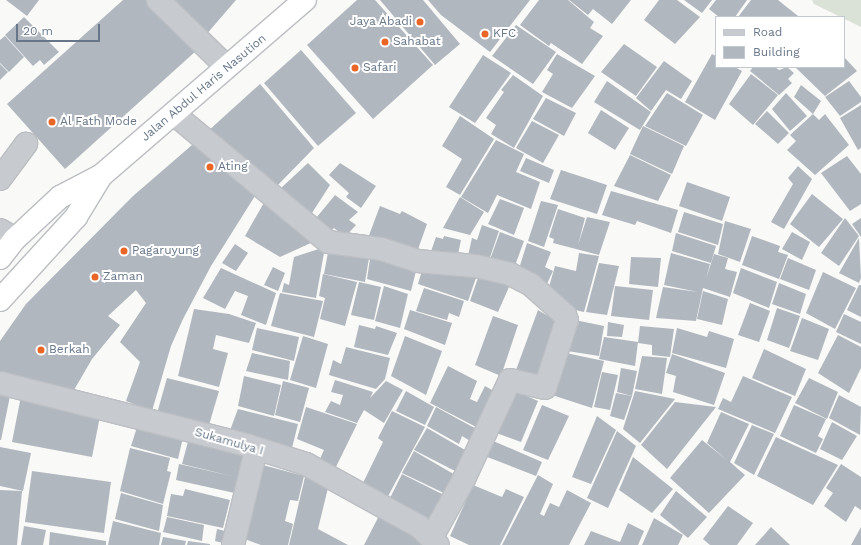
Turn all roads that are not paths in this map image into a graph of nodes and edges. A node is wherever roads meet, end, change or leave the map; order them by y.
1 (158, 0) edge
2 (304, 0) edge
3 (227, 68) junction
4 (174, 114) junction
5 (26, 144) dead end
6 (102, 175) junction
7 (0, 179) edge
8 (8, 235) edge
9 (0, 258) edge
10 (0, 300) edge
11 (0, 383) edge
12 (256, 450) junction
13 (435, 541) edge
14 (233, 545) edge

1 - 3 street
2 - 3 highway, Jalan Abdul Haris Nasution
3 - 4 highway, Jalan Abdul Haris Nasution
4 - 6 highway, Jalan Abdul Haris Nasution
4 - 13 street
5 - 7 street
6 - 8 highway, Jalan Abdul Haris Nasution
6 - 10 highway, Jalan Abdul Haris Nasution
8 - 9 highway, Jalan Abdul Haris Nasution
11 - 12 street, Sukamulya I
12 - 13 street, Sukamulya I
12 - 14 street

